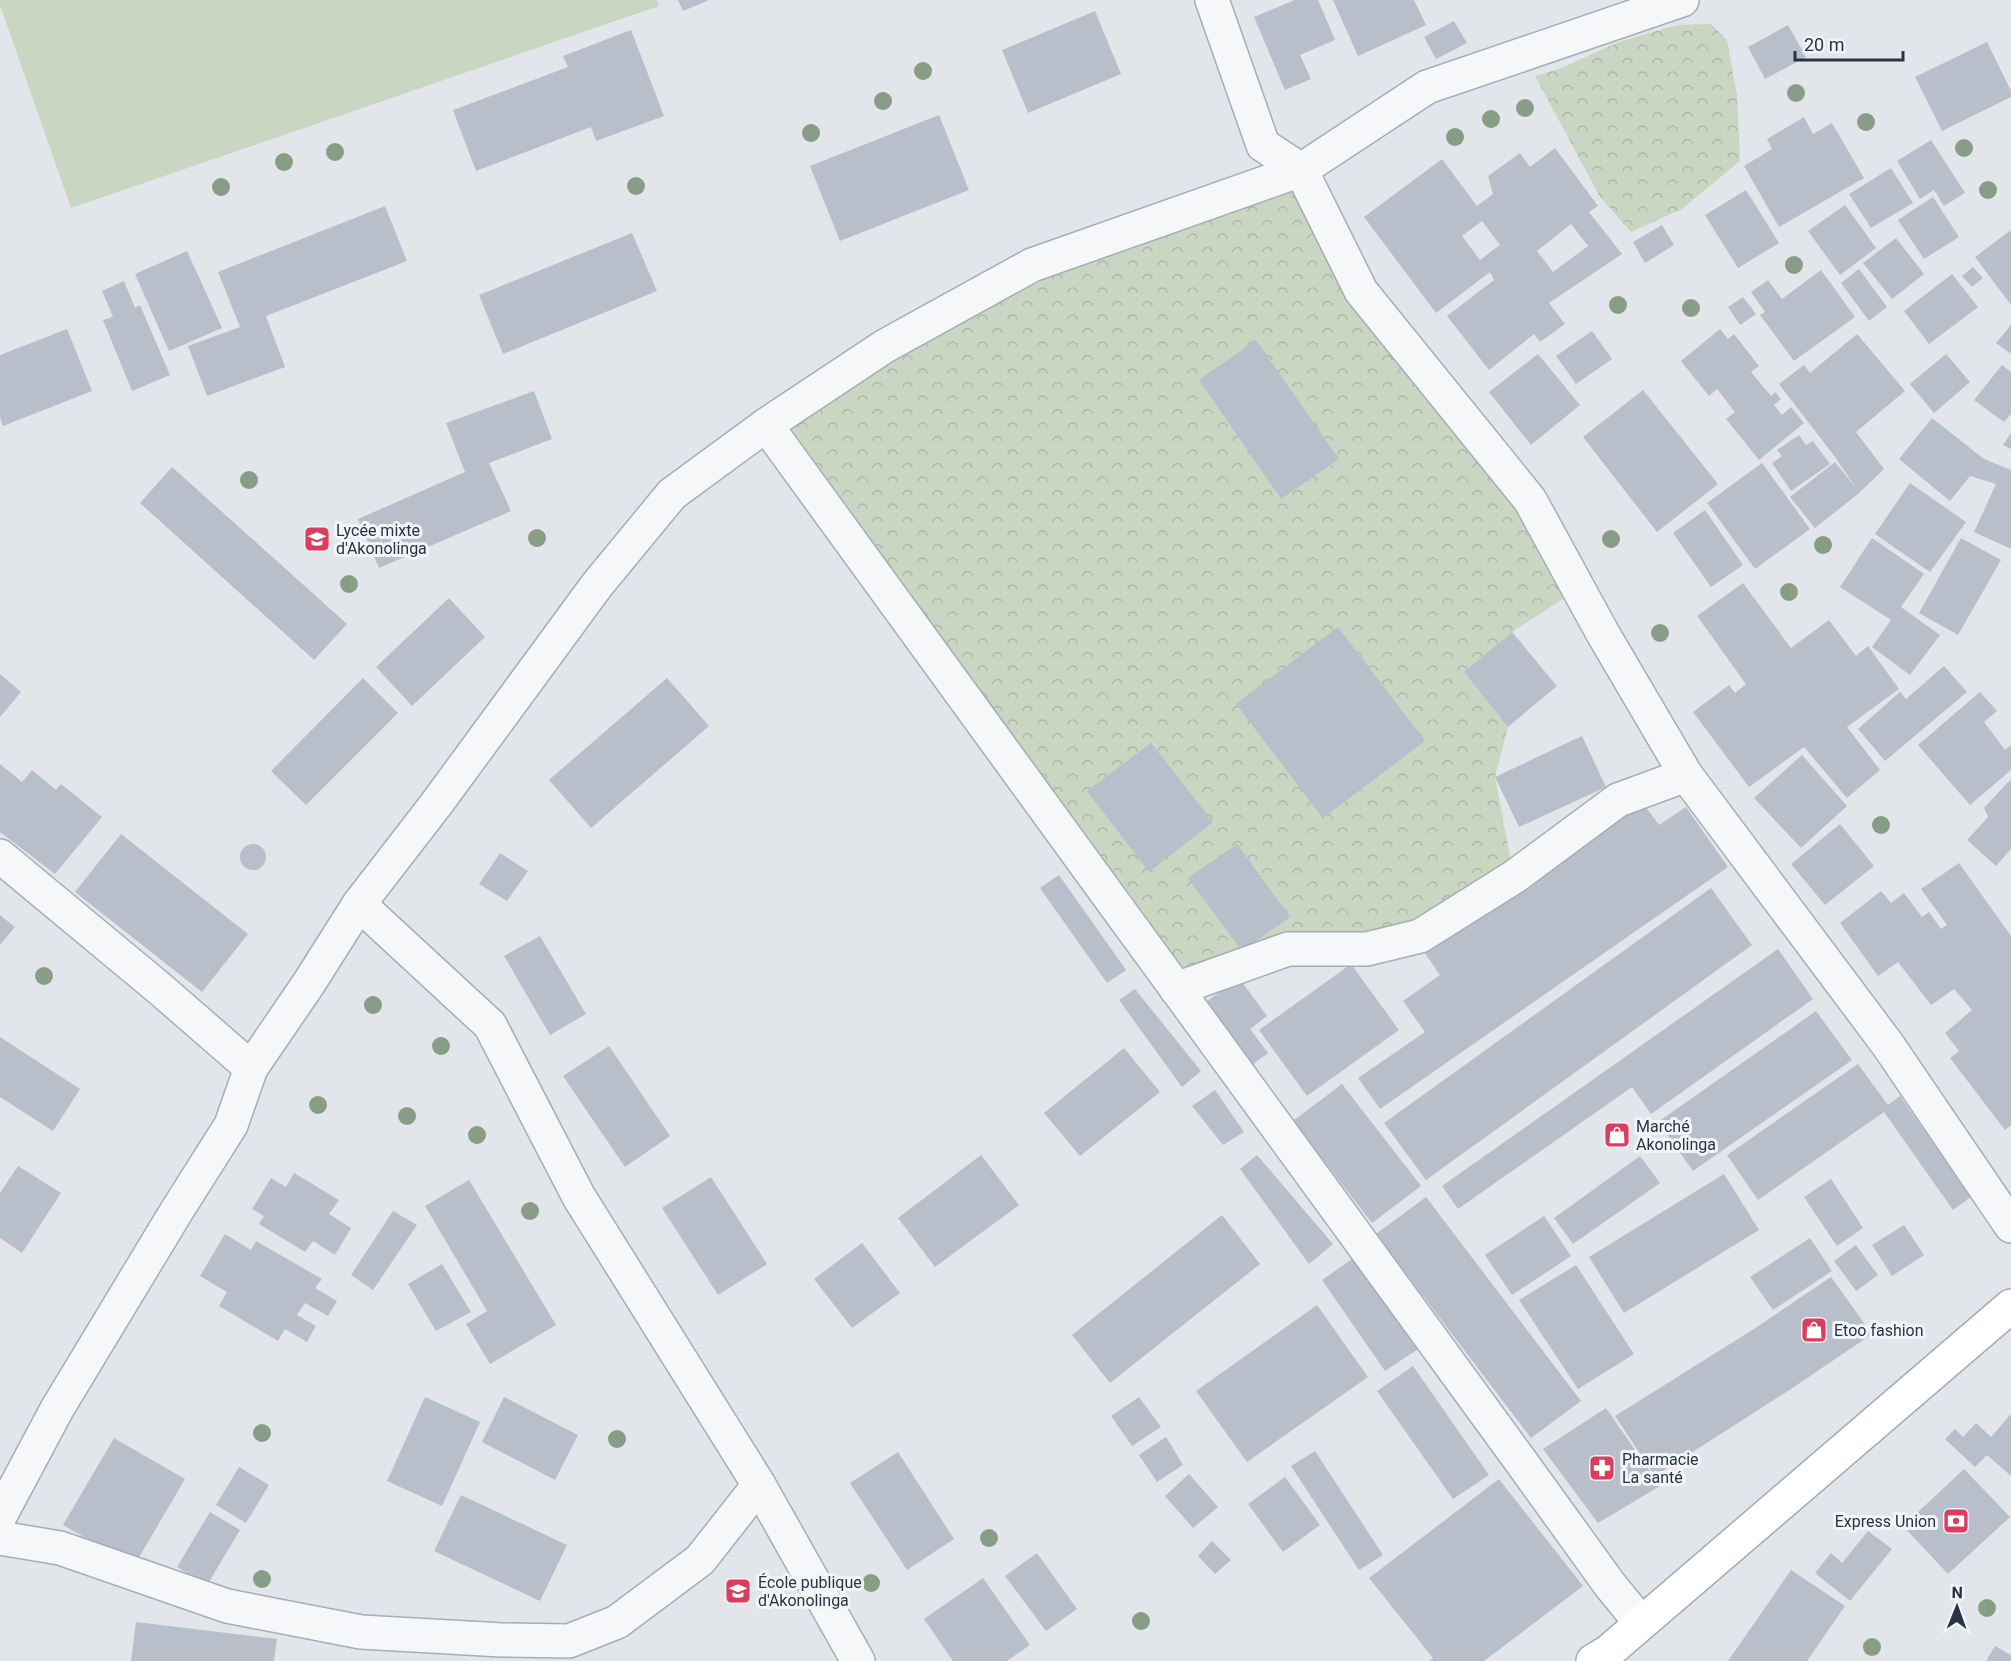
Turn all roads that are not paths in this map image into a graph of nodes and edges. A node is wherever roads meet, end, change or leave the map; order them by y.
1 (1212, 0) edge
2 (1682, 0) edge
3 (1301, 170) junction
4 (766, 425) junction
5 (1686, 776) junction
6 (0, 856) edge
7 (359, 904) junction
8 (1176, 989) junction
9 (251, 1068) junction
10 (2011, 1226) edge
11 (2011, 1306) edge
12 (759, 1485) junction
13 (0, 1516) edge
14 (0, 1538) edge
15 (1641, 1623) junction
16 (1605, 1659) edge
17 (858, 1661) edge

1 - 3 street
2 - 3 street
3 - 4 street
3 - 5 street
4 - 7 street
4 - 8 street
5 - 8 street
5 - 10 street
6 - 9 street
7 - 9 street
7 - 12 street
8 - 15 street
9 - 13 street
11 - 15 main road
12 - 14 street
12 - 17 street
15 - 16 main road

